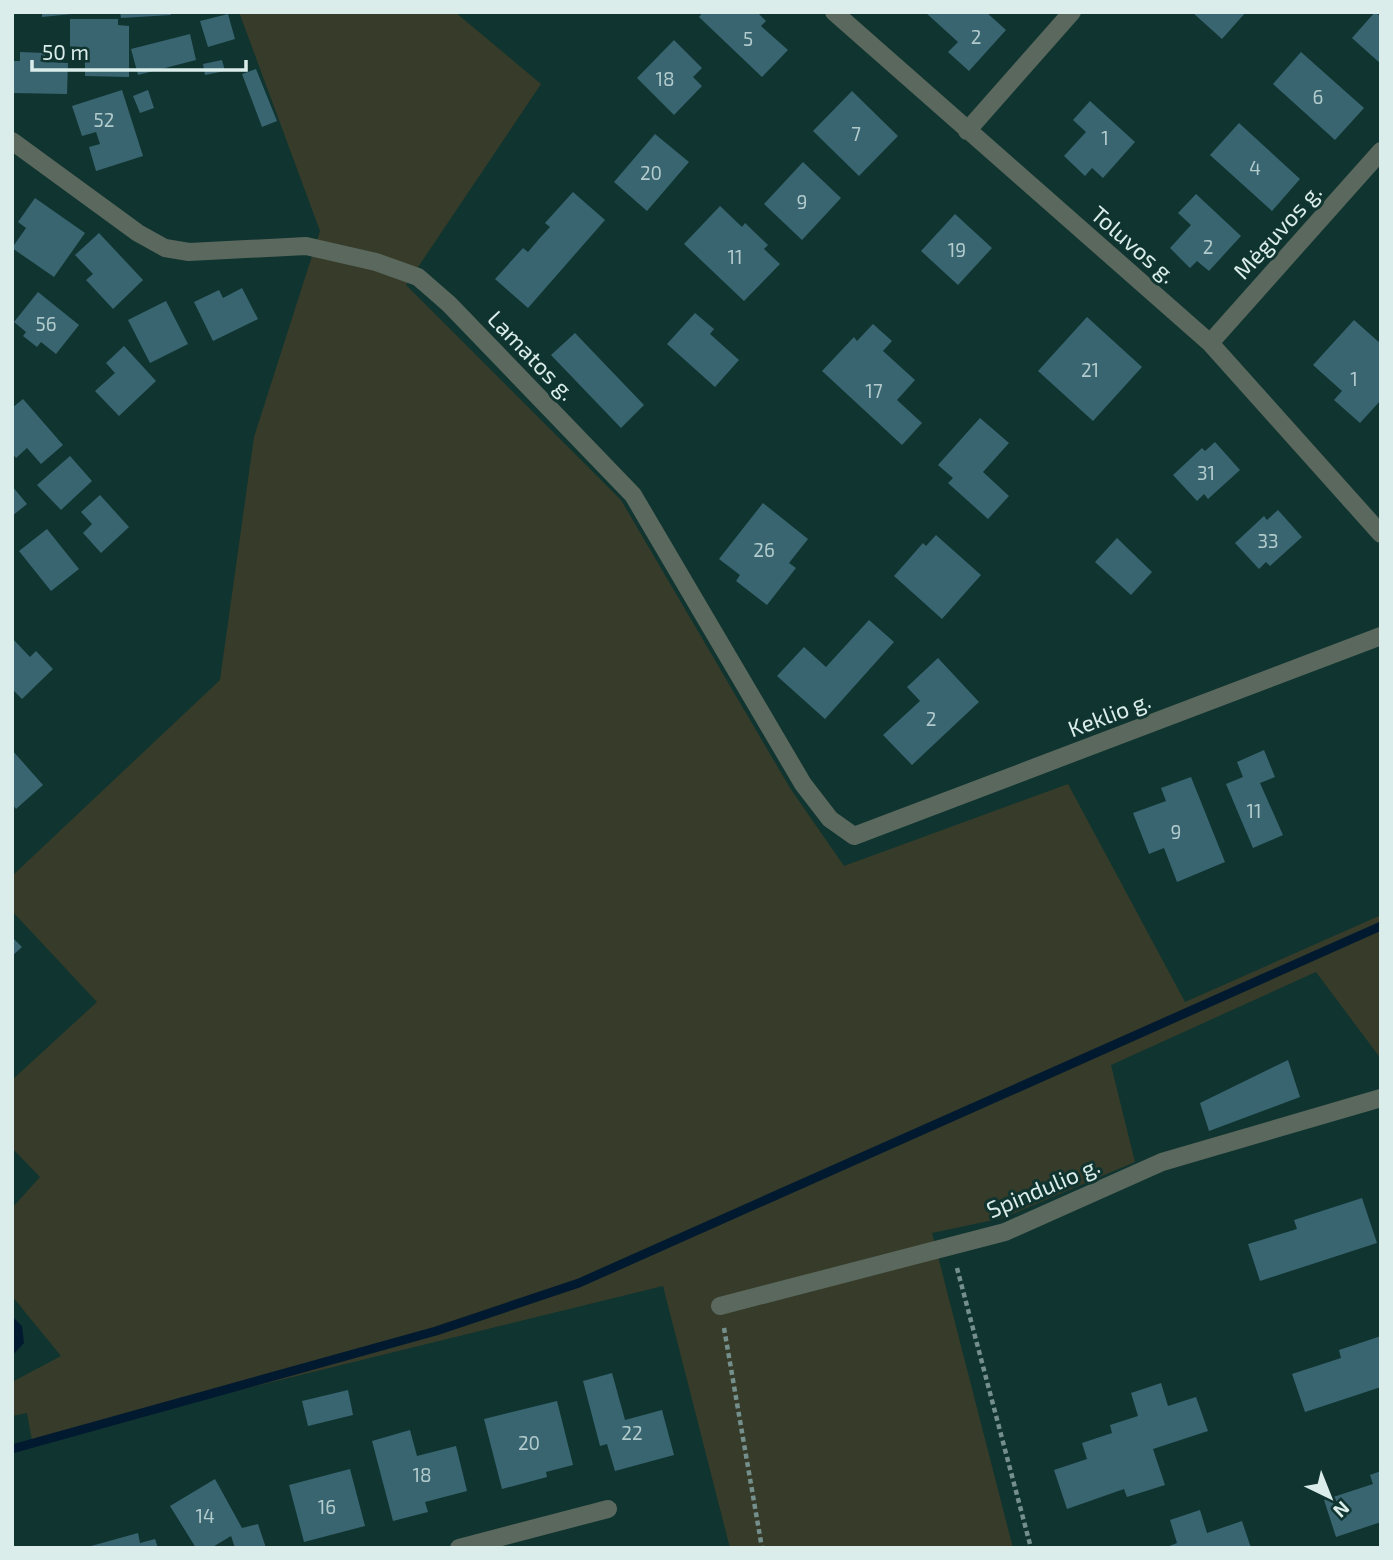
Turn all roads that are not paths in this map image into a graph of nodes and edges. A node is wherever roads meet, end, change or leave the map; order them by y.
1 (834, 12) edge
2 (1072, 12) edge
3 (968, 131) junction
4 (12, 141) edge
5 (1381, 151) edge
6 (1210, 343) junction
7 (1381, 534) edge
8 (1381, 636) edge
9 (854, 836) joint
10 (1381, 1098) edge
11 (720, 1306) road end
12 (608, 1508) dead end
13 (517, 1540) edge
14 (459, 1548) edge

1 - 3 street, Toluvos g.
2 - 3 street
3 - 6 street, Toluvos g.
4 - 9 street, Lamatos g.
5 - 6 street, Mėguvos g.
6 - 7 street, Toluvos g.
8 - 9 street, Keklio g.
10 - 11 street, Spindulio g.
12 - 13 street
13 - 14 street

